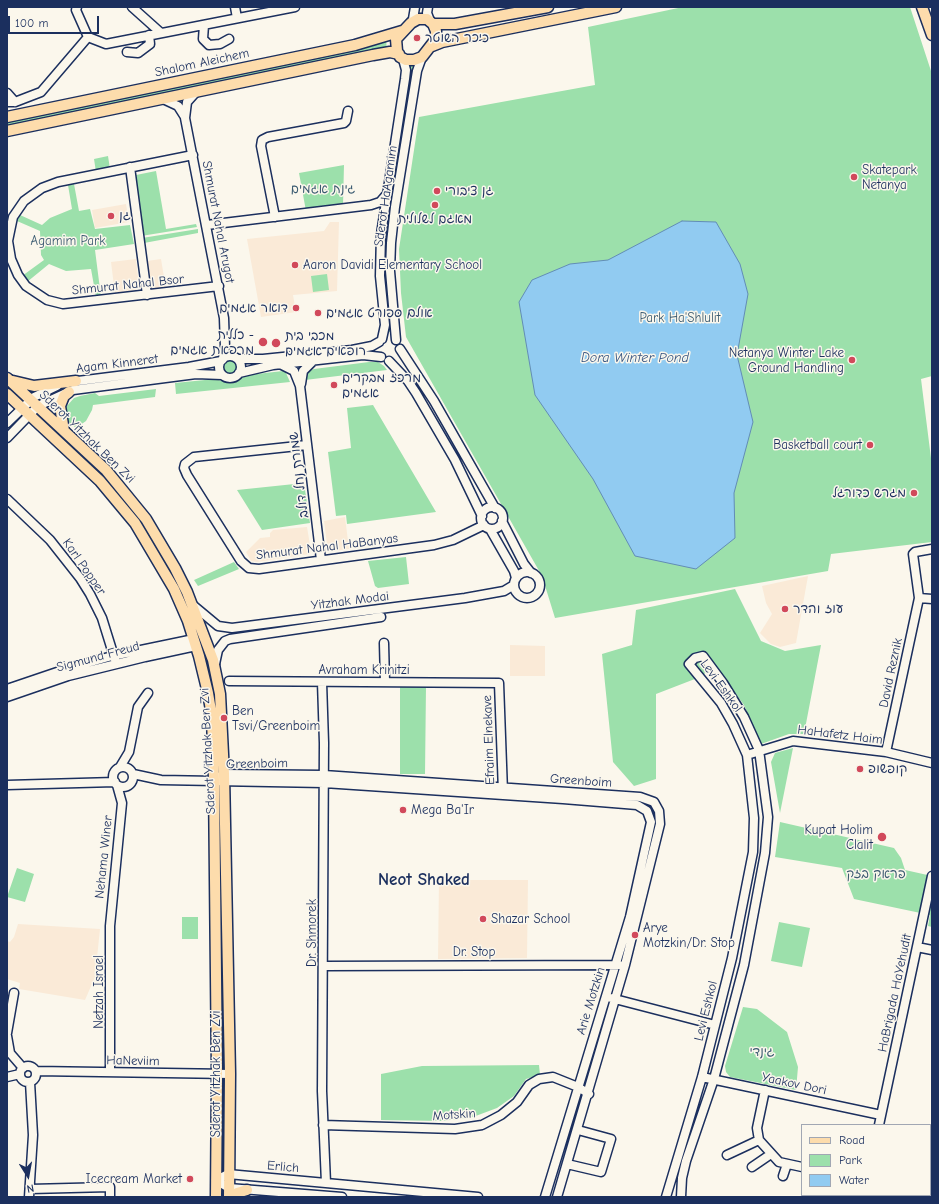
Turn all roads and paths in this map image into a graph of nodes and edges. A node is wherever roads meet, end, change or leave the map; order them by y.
1 (77, 7) edge
2 (132, 7) edge
3 (235, 7) edge
4 (295, 7) edge
5 (415, 7) edge
6 (428, 7) edge
7 (548, 7) edge
8 (616, 7) edge
9 (922, 7) edge
10 (237, 18) junction
11 (411, 22) junction
12 (432, 23) junction
13 (204, 25) junction
14 (402, 31) junction
15 (161, 33) junction
16 (149, 35) junction
17 (932, 35) edge
18 (88, 38) junction
19 (229, 39) dead end
20 (432, 46) junction
21 (126, 52) dead end
22 (401, 57) junction
23 (422, 57) junction
24 (196, 92) junction
25 (7, 93) edge
26 (162, 99) junction
27 (11, 102) edge
28 (348, 112) dead end
29 (7, 117) edge
30 (185, 118) junction
31 (7, 131) edge
32 (193, 155) junction
33 (130, 167) junction
34 (386, 195) junction
35 (362, 206) junction
36 (275, 217) junction
37 (382, 222) junction
38 (207, 225) junction
39 (219, 286) junction
40 (147, 295) junction
41 (226, 330) junction
42 (396, 340) junction
43 (380, 341) junction
44 (400, 349) junction
45 (237, 358) junction
46 (381, 358) junction
47 (222, 360) junction
48 (313, 361) junction
49 (389, 361) junction
50 (280, 364) junction
51 (239, 373) junction
52 (222, 375) junction
53 (7, 378) edge
54 (76, 381) junction
55 (300, 386) junction
56 (69, 392) junction
57 (7, 394) edge
58 (34, 403) junction
59 (22, 407) junction
60 (30, 415) junction
61 (7, 422) edge
62 (64, 431) junction
63 (7, 438) edge
64 (307, 445) junction
65 (7, 499) edge
66 (495, 508) junction
67 (482, 516) junction
68 (502, 521) junction
69 (487, 527) junction
70 (932, 549) edge
71 (321, 560) junction
72 (531, 573) junction
73 (515, 582) junction
74 (919, 598) junction
75 (932, 599) edge
76 (194, 606) junction
77 (308, 618) junction
78 (381, 618) dead end
79 (301, 629) junction
80 (195, 643) junction
81 (384, 643) dead end
82 (115, 660) junction
83 (215, 669) junction
84 (229, 681) dead end
85 (322, 682) junction
86 (385, 682) junction
87 (498, 683) joint
88 (7, 689) edge
89 (148, 693) dead end
90 (7, 698) edge
91 (759, 750) junction
92 (128, 752) junction
93 (886, 752) junction
94 (746, 755) junction
95 (932, 763) edge
96 (120, 767) junction
97 (132, 772) junction
98 (221, 778) junction
99 (324, 779) junction
100 (116, 780) junction
101 (161, 780) junction
102 (130, 784) junction
103 (7, 785) edge
104 (503, 792) junction
105 (122, 803) junction
106 (647, 811) joint
107 (660, 811) joint
108 (932, 876) edge
109 (111, 912) joint
110 (917, 947) junction
111 (932, 950) edge
112 (615, 965) junction
113 (625, 965) junction
114 (324, 966) junction
115 (14, 993) dead end
116 (605, 997) junction
117 (615, 999) junction
118 (715, 1025) junction
119 (7, 1033) edge
120 (7, 1036) edge
121 (21, 1071) junction
122 (36, 1071) junction
123 (110, 1072) junction
124 (217, 1074) junction
125 (230, 1074) junction
126 (7, 1077) edge
127 (702, 1077) junction
128 (714, 1079) junction
129 (30, 1082) junction
130 (578, 1087) junction
131 (765, 1090) junction
132 (589, 1094) junction
133 (881, 1115) junction
134 (880, 1124) edge
135 (323, 1125) junction
136 (578, 1130) junction
137 (759, 1140) junction
138 (771, 1154) junction
139 (727, 1155) dead end
140 (568, 1164) junction
141 (787, 1164) junction
142 (752, 1167) dead end
143 (801, 1168) edge
144 (228, 1174) junction
145 (783, 1176) dead end
146 (216, 1180) junction
147 (326, 1183) junction
148 (247, 1190) junction
149 (229, 1192) edge
150 (29, 1193) edge
151 (110, 1197) edge
152 (216, 1197) edge
153 (235, 1197) edge
154 (342, 1197) edge
155 (478, 1197) edge
156 (545, 1197) edge
157 (551, 1197) edge
158 (557, 1197) edge
159 (666, 1197) edge
160 (681, 1197) edge

1 - 18 street
2 - 15 street
3 - 10 street
4 - 10 street
5 - 11 street
6 - 12 street
7 - 12 main road
8 - 20 main road
9 - 17 main road
10 - 13 street
11 - 12 main road
11 - 14 main road
12 - 20 main road
13 - 15 street
13 - 19 street
14 - 22 main road
14 - 29 main road, Shalom Aleichem
15 - 16 street
16 - 18 street
16 - 21 street
18 - 27 street
20 - 23 main road
22 - 23 main road
22 - 24 main road, Shalom Aleichem
22 - 34 street, Sderot HaAgamim
23 - 42 street, Sderot HaAgamim
24 - 26 main road, Shalom Aleichem
24 - 30 street, Shmurat Nahal Arugot
25 - 27 street
26 - 30 street, Shmurat Nahal Arugot
26 - 31 main road, Shalom Aleichem
28 - 36 street
30 - 32 street, Shmurat Nahal Arugot
32 - 33 street, Shmurat Nahal Bsor
32 - 38 street, Shmurat Nahal Arugot
33 - 40 street
33 - 40 street, Shmurat Nahal Bsor
34 - 35 street
34 - 37 street, Sderot HaAgamim
35 - 36 street
35 - 37 street
36 - 38 street
37 - 43 street, Sderot HaAgamim
38 - 39 street, Shmurat Nahal Arugot
39 - 40 street, Shmurat Nahal Bsor
39 - 41 street, Shmurat Nahal Arugot
41 - 45 street, Shmurat Nahal Arugot
41 - 47 street, Shmurat Nahal Arugot
42 - 43 street
42 - 44 street
43 - 45 street
43 - 46 street
44 - 49 street
44 - 66 street
45 - 47 street
45 - 51 street
46 - 48 street
46 - 49 street
47 - 52 street
47 - 54 street, Agam Kinneret
48 - 50 street
48 - 55 street, שמורת נחל דולב
49 - 67 street
50 - 51 street
50 - 55 street, שמורת נחל דולב
51 - 52 street
52 - 56 street, Agam Kinneret
53 - 54 main road
53 - 58 main road, Sderot Yitzhak Ben Zvi
54 - 58 street, Agam Kinneret
55 - 64 street, שמורת נחל דולב
56 - 58 street, Agam Kinneret
56 - 62 main road
57 - 59 main road, Sderot Yitzhak Ben Zvi
58 - 59 street, Agam Kinneret
58 - 60 street, Agam Kinneret
58 - 62 main road, Sderot Yitzhak Ben Zvi
59 - 60 main road, Sderot Yitzhak Ben Zvi
59 - 61 street, Agam Kinneret
60 - 63 street, Agam Kinneret
60 - 80 main road, Sderot Yitzhak Ben Zvi
62 - 76 main road, Sderot Yitzhak Ben Zvi
64 - 71 street, שמורת נחל דולב
64 - 71 street, Shmurat Nahal HaBanyas
65 - 82 street, Karl Popper
66 - 67 street
66 - 68 street
67 - 69 street
68 - 69 street
68 - 72 street
69 - 71 street, Shmurat Nahal HaBanyas
69 - 73 street
70 - 74 street
72 - 73 street
72 - 73 street
73 - 77 street, Yitzhak Modai
74 - 75 street
74 - 93 street, David Reznik
76 - 77 street, Yitzhak Modai
76 - 83 main road, Sderot Yitzhak Ben Zvi
77 - 79 street
78 - 79 street, Yitzhak Modai
79 - 83 street, Yitzhak Modai
80 - 82 street, Sigmund Freud
80 - 98 main road, Sderot Yitzhak Ben Zvi
81 - 86 street
82 - 88 street, Sigmund Freud
82 - 90 street, Sigmund Freud
83 - 98 main road, Sderot Yitzhak Ben Zvi
84 - 85 street, Avraham Krinitzi
85 - 86 street, Avraham Krinitzi
85 - 99 street, Dr. Shmorek
86 - 87 street, Avraham Krinitzi
87 - 104 street, Efraim Elnekave
89 - 92 street
91 - 93 street, HaHafetz Haim
91 - 94 street, HaHafetz Haim
91 - 94 street, Levi Eshkol
91 - 128 street, Levi Eshkol
92 - 96 street
92 - 97 street
93 - 95 street, HaHafetz Haim
94 - 118 street, Levi Eshkol
96 - 97 street
96 - 100 street
97 - 101 street
97 - 102 street
98 - 99 street, Greenboim
98 - 101 street, Greenboim
98 - 124 main road, Sderot Yitzhak Ben Zvi
98 - 125 main road, Sderot Yitzhak Ben Zvi
99 - 104 street, Greenboim
99 - 114 street, Dr. Shmorek
100 - 102 street
100 - 103 street
100 - 105 street, Nehama Winer
101 - 102 street
102 - 105 street, Nehama Winer
104 - 106 street, Greenboim
104 - 107 street, Greenboim
105 - 109 street, Nehama Winer
106 - 112 street, Arie Motzkin
107 - 113 street, Arie Motzkin
108 - 110 street, HaBrigada HaYehudit
109 - 123 street, Netzah Israel
110 - 111 street
110 - 133 street, HaBrigada HaYehudit
112 - 113 street, Dr. Stop
112 - 114 street, Dr. Stop
112 - 116 street, Arie Motzkin
113 - 117 street, Arie Motzkin
114 - 135 street, Dr. Shmorek
115 - 119 street
116 - 117 street
116 - 130 street, Arie Motzkin
117 - 118 street
117 - 132 street, Arie Motzkin
118 - 127 street, Levi Eshkol
120 - 121 street
121 - 122 street
121 - 126 street
121 - 129 street
122 - 123 street, HaNeviim
122 - 129 street
123 - 124 street, HaNeviim
124 - 125 street, HaNeviim
124 - 146 main road, Sderot Yitzhak Ben Zvi
125 - 144 main road, Sderot Yitzhak Ben Zvi
127 - 128 street, Yaakov Dori
127 - 159 street, Levi Eshkol
128 - 131 street, Yaakov Dori
128 - 160 street, Levi Eshkol
129 - 150 street
130 - 132 street, Motskin
130 - 135 street, Motskin
130 - 156 street, Arie Motzkin
131 - 133 street, Yaakov Dori
131 - 137 street
132 - 136 street, Arie Motzkin
133 - 134 street, HaBrigada HaYehudit
135 - 147 street, Dr. Shmorek
136 - 140 street, Arie Motzkin
136 - 140 street
137 - 138 street
137 - 139 street
138 - 141 street
138 - 142 street
140 - 158 street, Arie Motzkin
141 - 143 street
141 - 145 street
144 - 146 street
144 - 147 street, Erlich
144 - 149 main road, Sderot Yitzhak Ben Zvi
146 - 149 street, Erlich
146 - 152 main road, Sderot Yitzhak Ben Zvi
147 - 155 street, Erlich
148 - 149 street, Erlich
148 - 153 main road
148 - 154 street, Erlich
150 - 151 street
156 - 157 street

